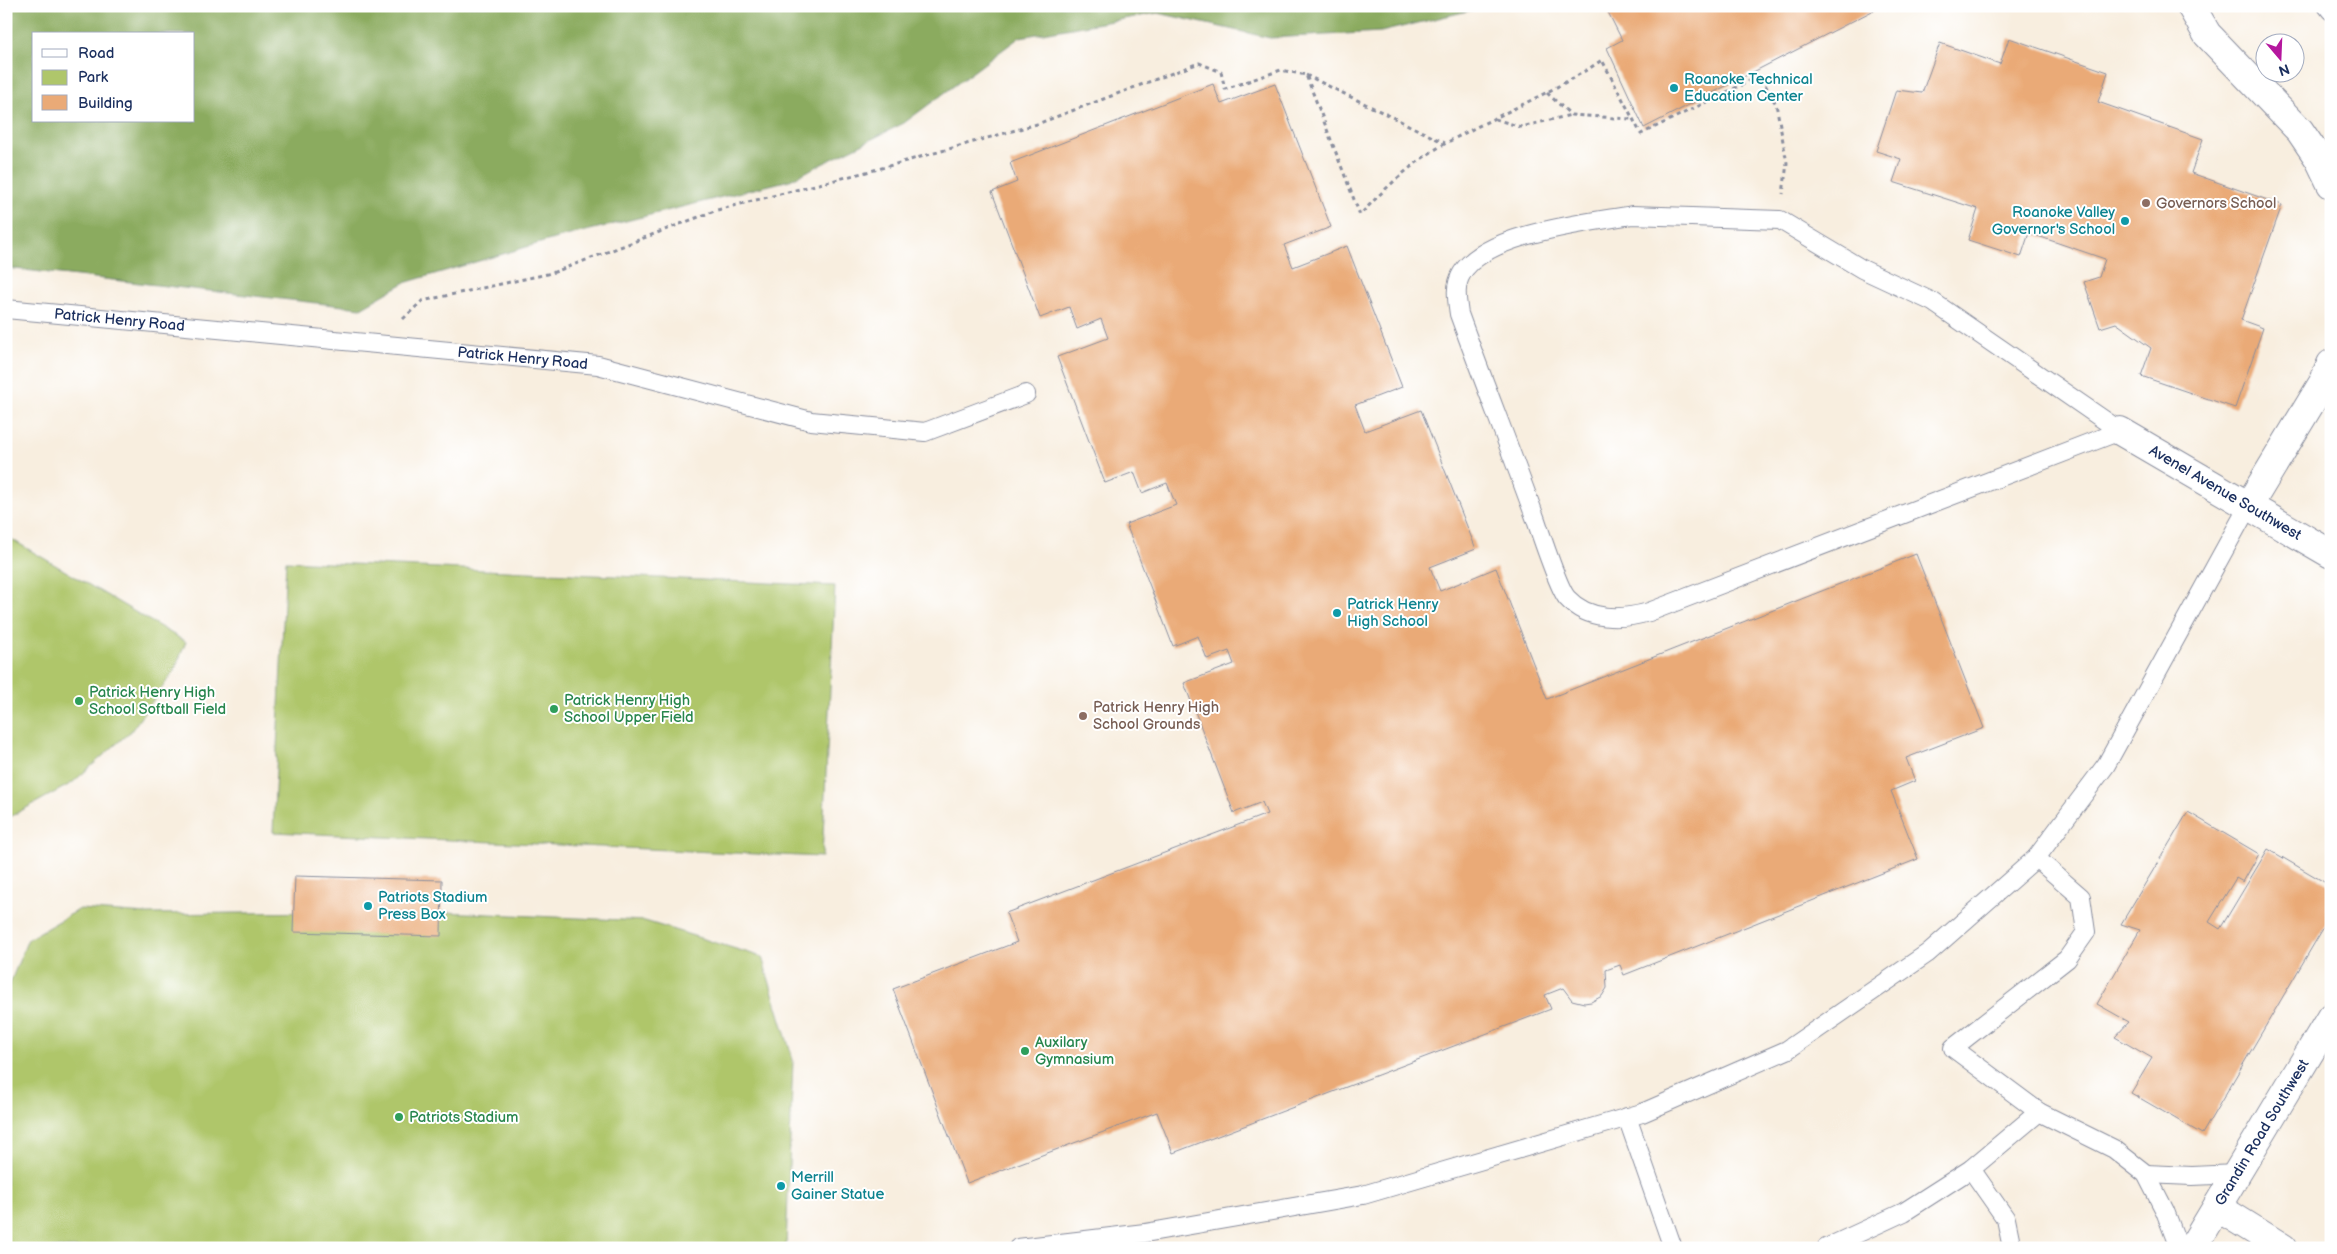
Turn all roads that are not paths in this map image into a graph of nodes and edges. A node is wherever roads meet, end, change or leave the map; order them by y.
1 (2191, 6) edge
2 (2327, 6) edge
3 (2331, 11) edge
4 (2331, 184) edge
5 (6, 309) edge
6 (2331, 364) edge
7 (1026, 394) dead end
8 (2120, 431) junction
9 (2249, 505) junction
10 (2331, 554) edge
11 (2036, 858) junction
12 (2331, 1017) edge
13 (2039, 1112) junction
14 (1627, 1117) junction
15 (1971, 1169) junction
16 (2146, 1174) junction
17 (2237, 1174) junction
18 (2217, 1207) junction
19 (1018, 1248) edge
20 (1673, 1248) edge
21 (1826, 1248) edge
22 (2012, 1248) edge
23 (2179, 1248) edge
24 (2192, 1248) edge
25 (2283, 1248) edge

1 - 4 street
2 - 3 lane
5 - 7 lane, Patrick Henry Road
6 - 9 street
8 - 8 lane
8 - 9 street, Avenel Avenue Southwest
9 - 10 street, Avenel Avenue Southwest
9 - 11 lane
11 - 13 lane
11 - 14 lane
12 - 17 street, Grandin Road Southwest
13 - 15 lane
13 - 16 lane
14 - 19 lane
14 - 20 lane
15 - 21 lane
15 - 22 lane
16 - 17 lane
16 - 23 lane
17 - 18 street, Grandin Road Southwest
18 - 24 street, Grandin Road Southwest
18 - 25 street

